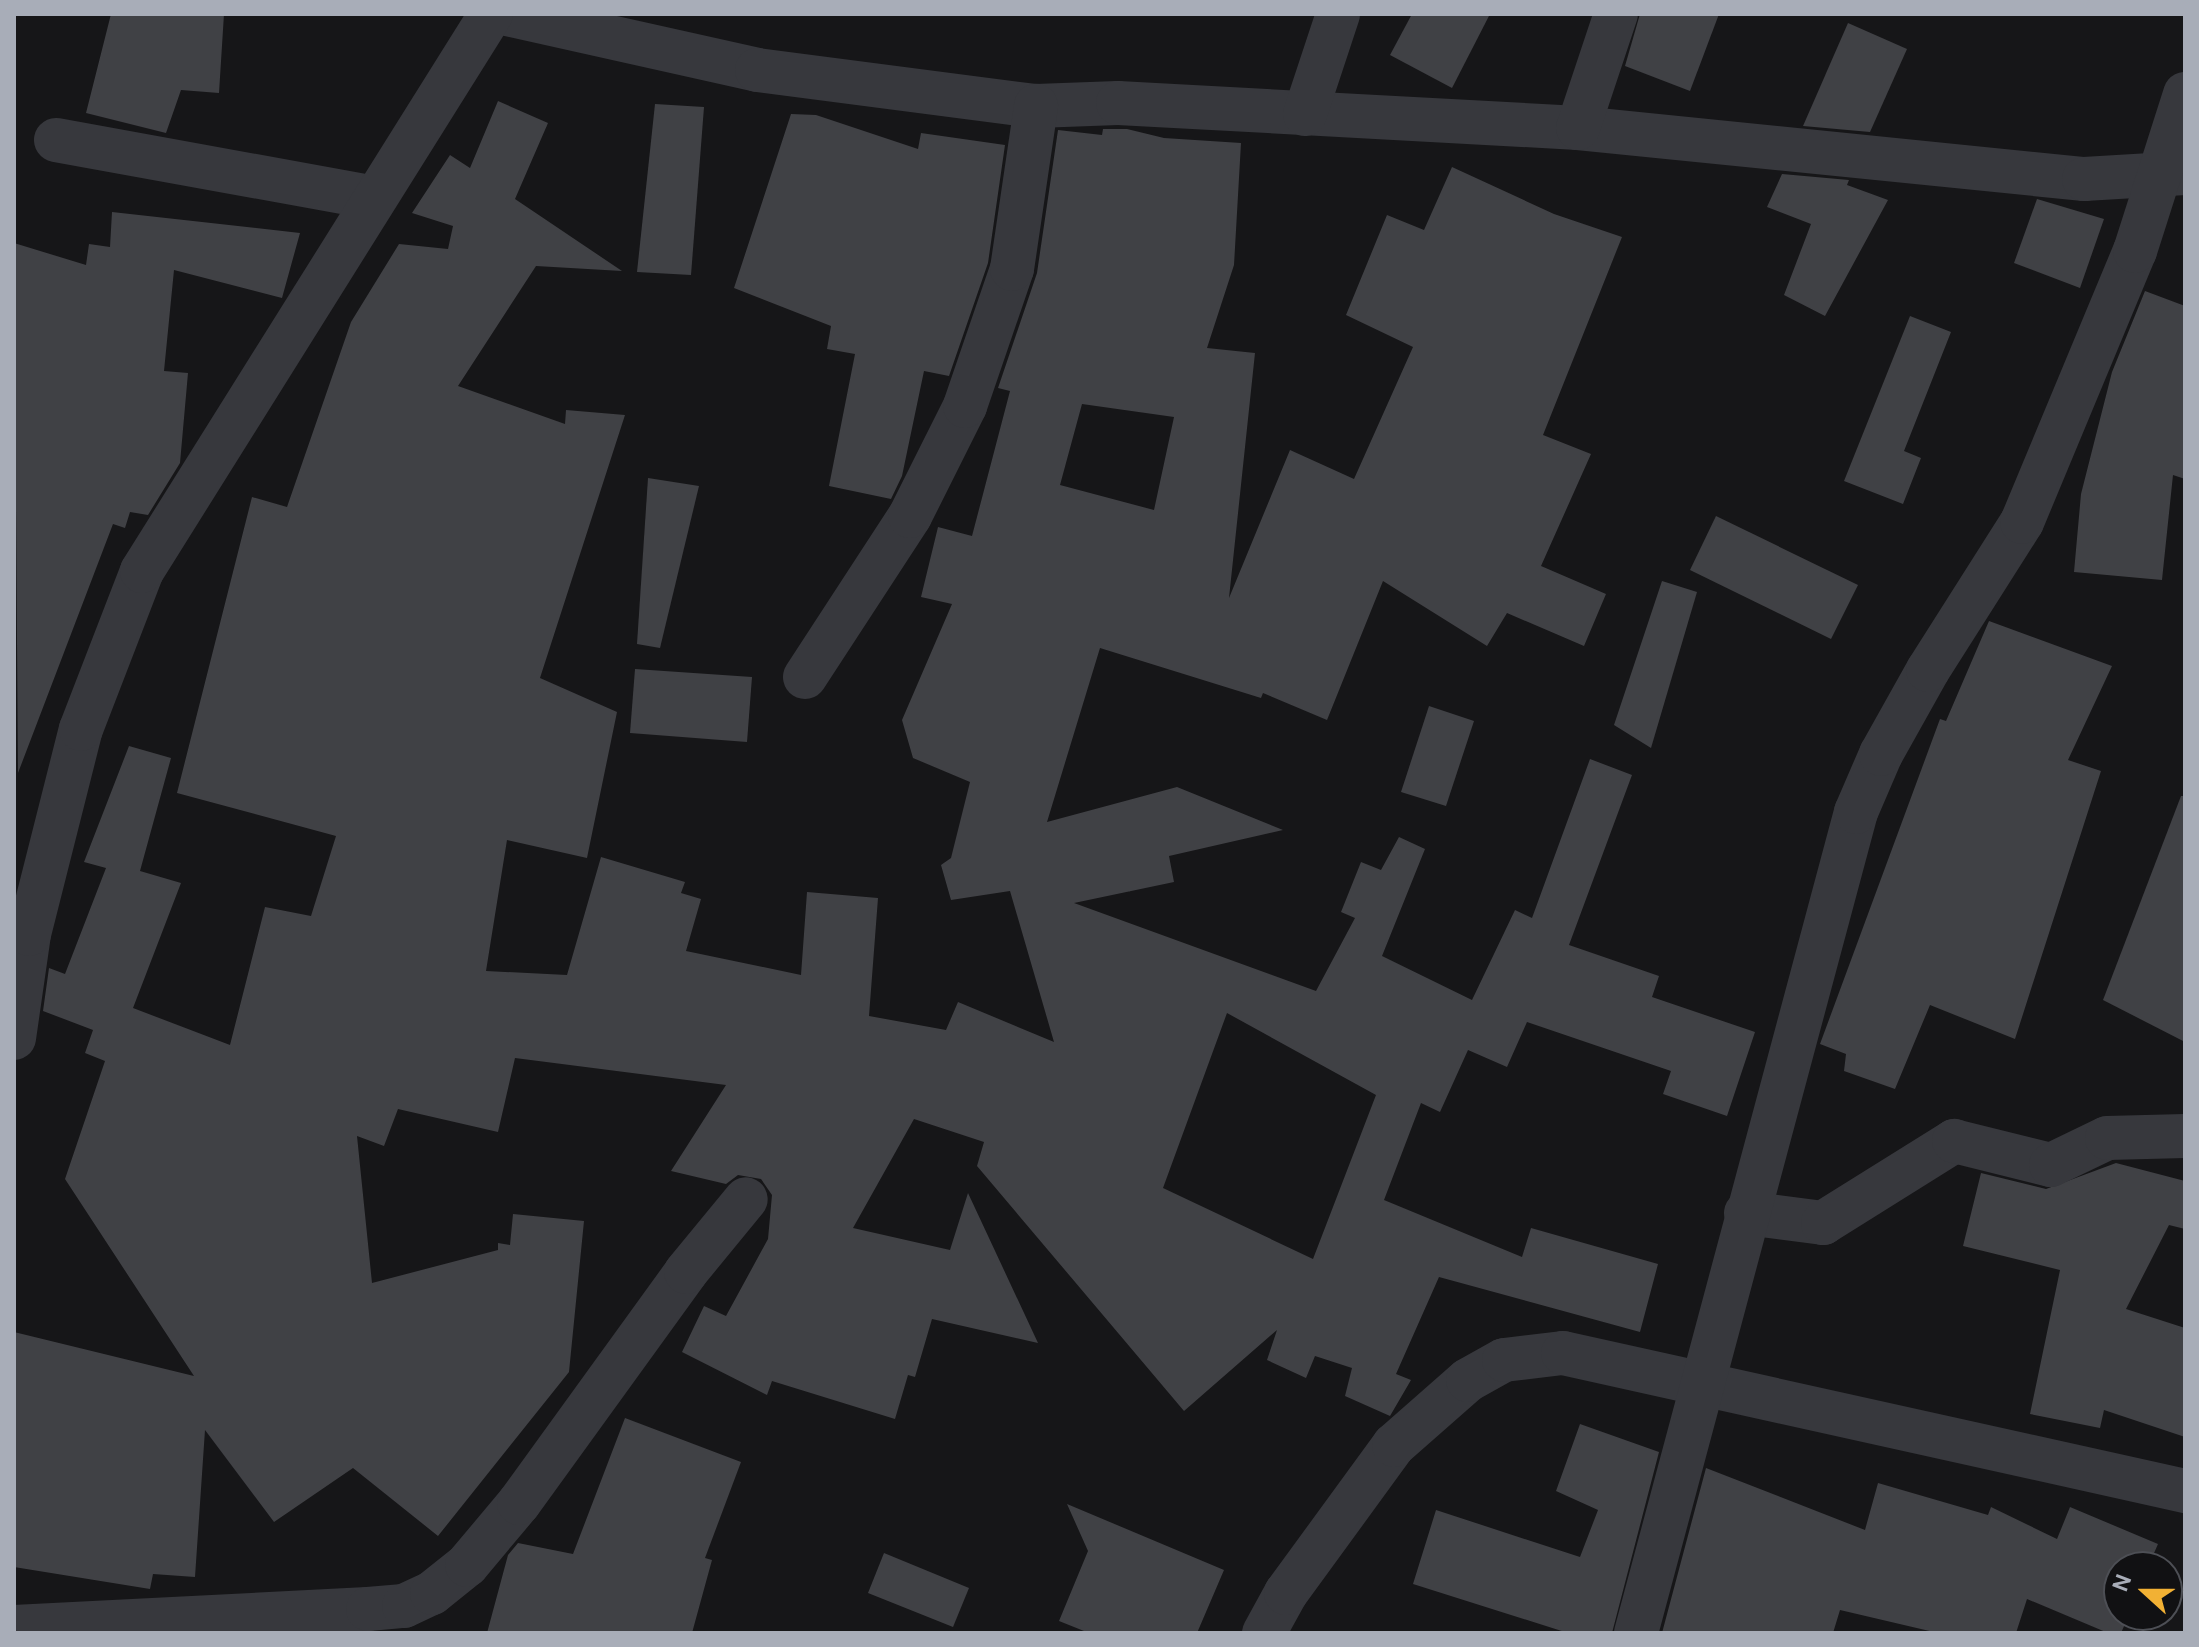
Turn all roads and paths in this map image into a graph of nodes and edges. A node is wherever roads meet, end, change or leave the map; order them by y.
1 (491, 14) edge
2 (507, 14) edge
3 (1338, 14) edge
4 (1616, 14) edge
5 (2185, 94) edge
6 (1036, 106) junction
7 (1305, 114) junction
8 (1578, 128) junction
9 (56, 140) dead end
10 (2175, 172) edge
11 (375, 198) junction
12 (805, 677) dead end
13 (14, 1038) edge
14 (2185, 1136) edge
15 (746, 1199) dead end
16 (1746, 1213) junction
17 (1704, 1382) junction
18 (2185, 1491) edge
19 (14, 1627) edge
20 (1264, 1633) edge
21 (1636, 1633) edge

1 - 11 street
2 - 6 street
3 - 7 street
4 - 8 street
5 - 10 street
6 - 7 street
6 - 12 street
7 - 8 street
8 - 10 street
9 - 11 street
10 - 16 street
11 - 13 street
14 - 16 street
15 - 19 street
16 - 17 street
17 - 18 street
17 - 20 street
17 - 21 street

